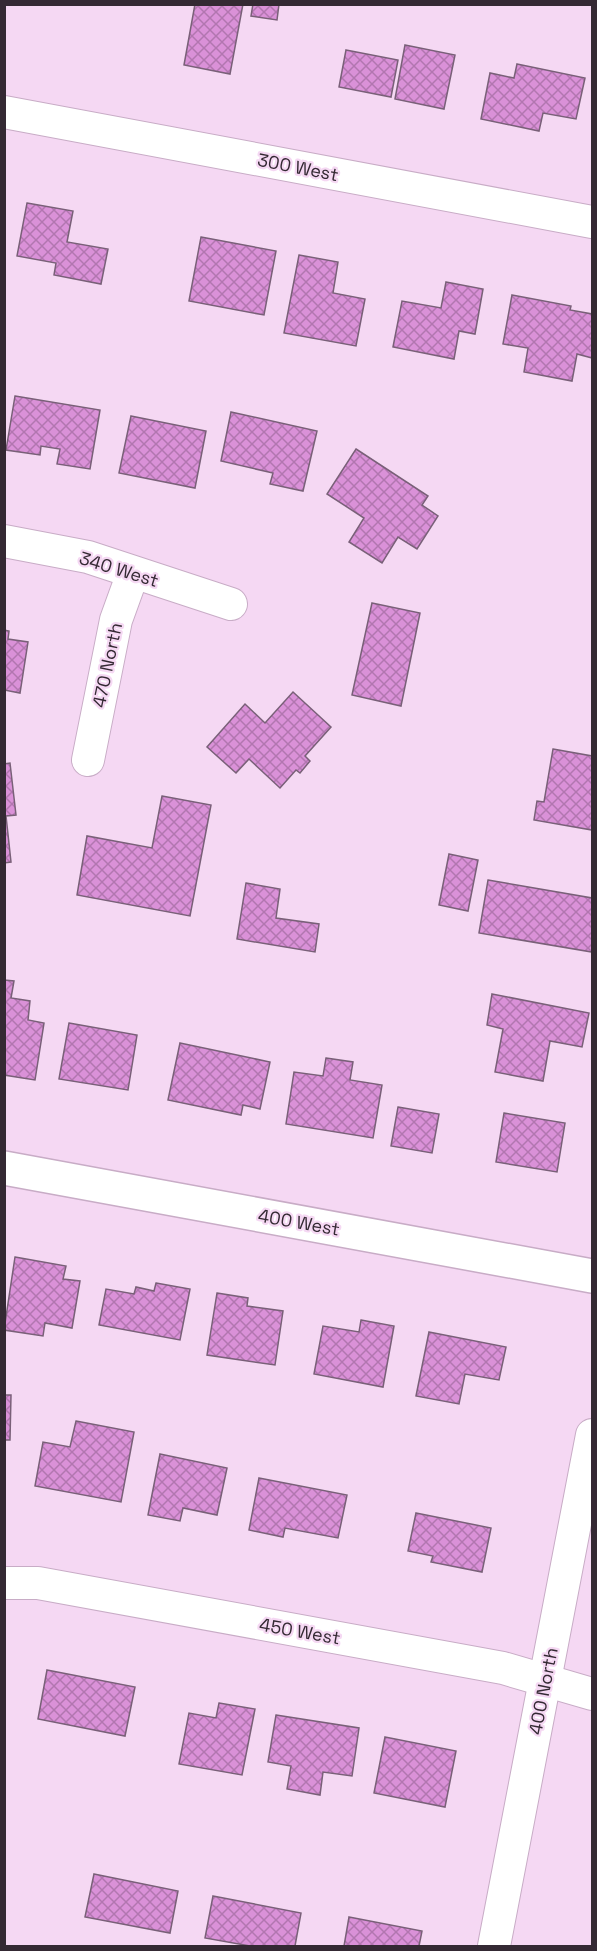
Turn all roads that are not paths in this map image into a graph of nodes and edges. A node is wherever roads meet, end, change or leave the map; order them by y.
1 (4, 112) edge
2 (592, 222) edge
3 (4, 541) edge
4 (133, 573) junction
5 (231, 604) dead end
6 (88, 760) dead end
7 (4, 1168) edge
8 (592, 1276) edge
9 (592, 1435) edge
10 (4, 1583) edge
11 (545, 1680) junction
12 (592, 1695) edge
13 (494, 1947) edge

1 - 2 street, 300 West
3 - 4 street, 340 West
4 - 5 street, 340 West
4 - 6 street, 470 North
7 - 8 street, 400 West
9 - 11 street, 400 North
10 - 11 street, 450 West
11 - 12 street, 450 West
11 - 13 street, 400 North

